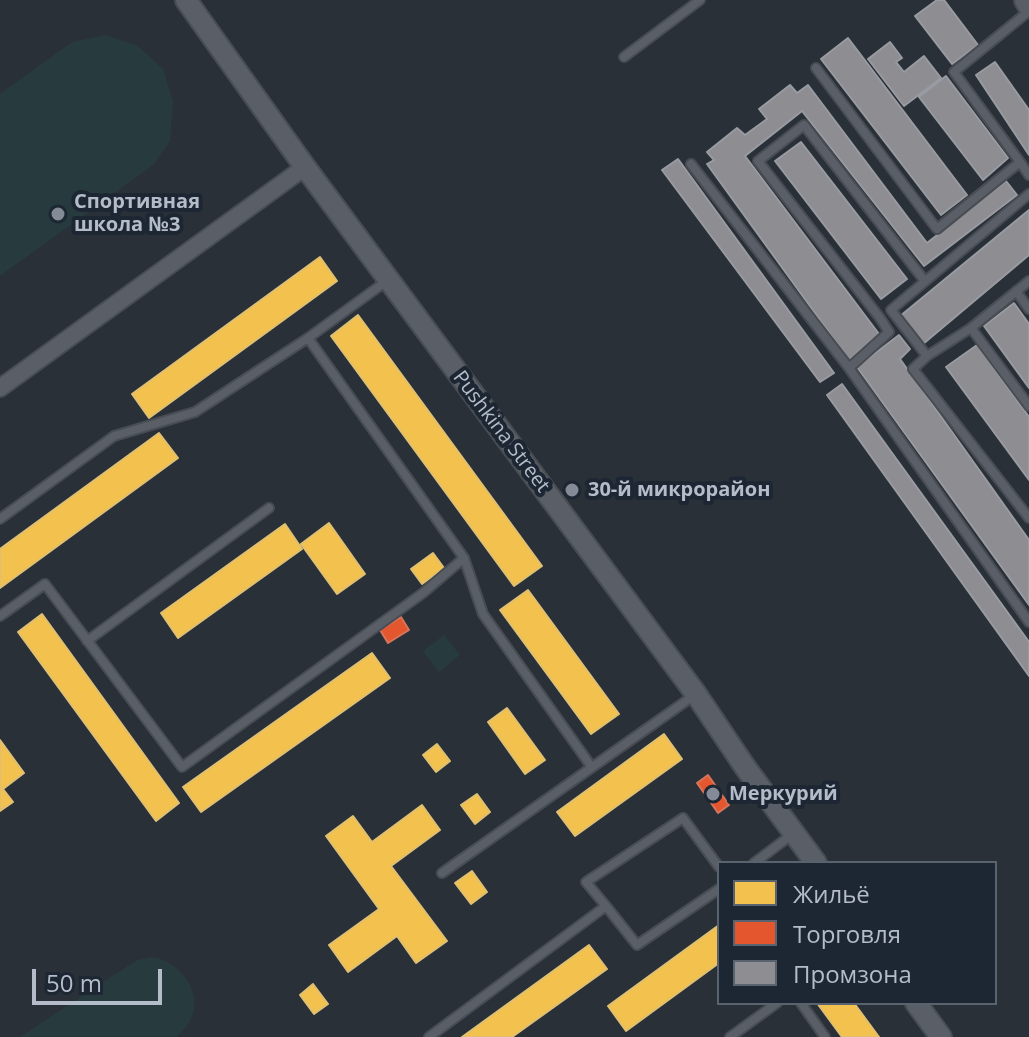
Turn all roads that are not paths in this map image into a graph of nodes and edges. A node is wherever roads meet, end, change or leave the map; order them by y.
1 (186, 0) edge
2 (700, 0) edge
3 (1026, 0) edge
4 (1029, 5) edge
5 (1029, 11) edge
6 (624, 57) dead end
7 (816, 68) dead end
8 (1020, 162) junction
9 (691, 164) dead end
10 (305, 167) junction
11 (1029, 175) edge
12 (1029, 194) edge
13 (388, 280) junction
14 (924, 280) junction
15 (1029, 281) edge
16 (1016, 291) junction
17 (1029, 309) edge
18 (891, 310) junction
19 (880, 318) junction
20 (971, 328) junction
21 (308, 338) junction
22 (927, 356) junction
23 (849, 368) junction
24 (0, 388) edge
25 (1029, 406) edge
26 (269, 508) dead end
27 (1029, 518) edge
28 (0, 519) edge
29 (464, 558) junction
30 (0, 616) edge
31 (1029, 622) edge
32 (87, 641) junction
33 (696, 694) junction
34 (591, 766) junction
35 (794, 833) junction
36 (757, 861) edge
37 (815, 861) edge
38 (717, 864) edge
39 (442, 873) dead end
40 (717, 890) edge
41 (606, 906) junction
42 (774, 1005) edge
43 (802, 1005) edge
44 (917, 1005) edge
45 (429, 1037) edge
46 (730, 1037) edge
47 (825, 1037) edge
48 (941, 1037) edge

1 - 10 street, Pushkina Street
2 - 6 lane
3 - 4 main road
5 - 8 lane
7 - 8 lane
8 - 11 lane
9 - 23 lane
10 - 13 street, Pushkina Street
10 - 24 street
12 - 14 lane
13 - 21 lane
13 - 33 street, Pushkina Street
14 - 18 lane
14 - 19 lane
15 - 16 lane
16 - 17 lane
16 - 20 lane
18 - 19 lane
18 - 22 lane
19 - 23 lane
20 - 22 lane
20 - 25 lane
21 - 28 lane
21 - 29 lane
22 - 27 lane
23 - 31 lane
26 - 32 lane
29 - 32 lane
29 - 34 lane
30 - 32 lane
33 - 34 lane
33 - 35 street, Pushkina Street
34 - 39 lane
35 - 36 lane
35 - 37 street, Pushkina Street
38 - 41 lane
40 - 41 lane
41 - 45 lane
42 - 46 lane
43 - 47 lane
44 - 48 street

